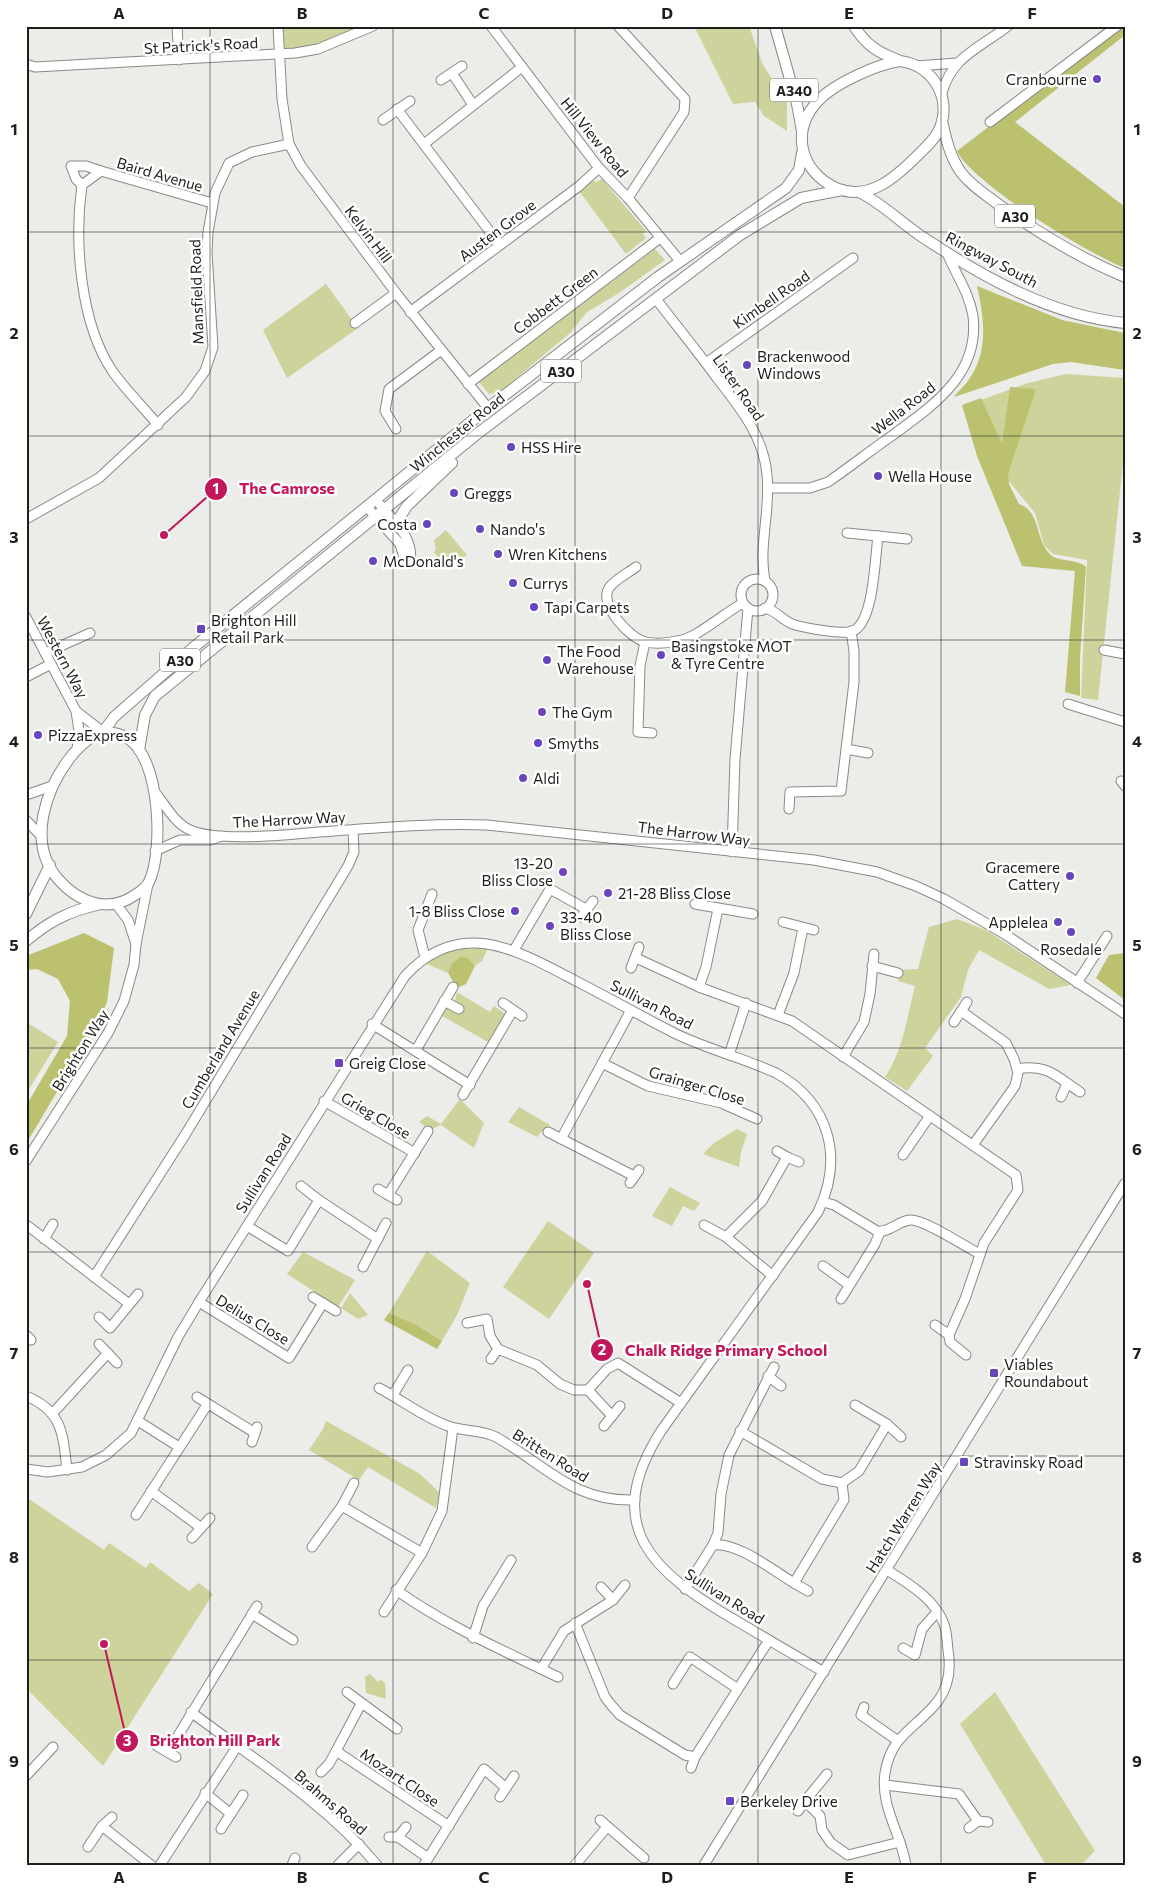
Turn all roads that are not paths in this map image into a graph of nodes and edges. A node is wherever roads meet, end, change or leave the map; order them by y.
1 (177, 26) edge
2 (278, 26) edge
3 (373, 26) edge
4 (618, 26) edge
5 (775, 26) edge
6 (854, 26) edge
7 (1117, 26) edge
8 (492, 27) edge
9 (1006, 27) edge
10 (280, 54) junction
11 (179, 60) junction
12 (900, 61) junction
13 (957, 63) junction
14 (26, 64) edge
15 (462, 66) dead end
16 (917, 66) junction
17 (522, 67) junction
18 (452, 73) junction
19 (441, 80) dead end
20 (942, 93) junction
21 (410, 102) dead end
22 (473, 105) junction
23 (397, 109) junction
24 (383, 120) dead end
25 (942, 120) junction
26 (990, 122) dead end
27 (802, 130) junction
28 (289, 144) junction
29 (424, 144) junction
30 (802, 153) junction
31 (599, 168) junction
32 (101, 171) junction
33 (82, 185) junction
34 (842, 190) junction
35 (859, 192) junction
36 (628, 198) junction
37 (212, 203) junction
38 (660, 238) junction
39 (500, 245) junction
40 (947, 253) junction
41 (853, 258) dead end
42 (680, 261) junction
43 (1125, 277) edge
44 (396, 294) junction
45 (656, 299) junction
46 (410, 312) junction
47 (355, 323) dead end
48 (1125, 323) edge
49 (440, 351) junction
50 (706, 363) junction
51 (468, 384) junction
52 (488, 408) junction
53 (158, 425) junction
54 (396, 429) dead end
55 (478, 434) junction
56 (768, 488) junction
57 (376, 500) junction
58 (367, 507) junction
59 (381, 514) junction
60 (26, 520) edge
61 (396, 523) junction
62 (847, 533) dead end
63 (878, 536) junction
64 (907, 538) dead end
65 (762, 564) junction
66 (636, 567) dead end
67 (751, 580) junction
68 (765, 581) junction
69 (741, 592) junction
70 (758, 608) junction
71 (732, 609) junction
72 (26, 617) edge
73 (851, 631) junction
74 (90, 633) dead end
75 (645, 642) junction
76 (1104, 650) dead end
77 (45, 653) junction
78 (1125, 654) edge
79 (51, 664) junction
80 (26, 677) edge
81 (1068, 704) dead end
82 (76, 711) junction
83 (1125, 722) edge
84 (103, 732) junction
85 (652, 733) dead end
86 (77, 750) junction
87 (139, 750) junction
88 (846, 750) junction
89 (868, 752) dead end
90 (52, 786) junction
91 (154, 791) junction
92 (26, 795) edge
93 (789, 809) dead end
94 (26, 820) edge
95 (353, 830) junction
96 (221, 836) junction
97 (42, 837) junction
98 (155, 852) junction
99 (732, 852) junction
100 (50, 865) junction
101 (148, 884) junction
102 (432, 894) dead end
103 (593, 901) dead end
104 (116, 904) junction
105 (695, 904) dead end
106 (97, 905) junction
107 (718, 909) junction
108 (586, 910) junction
109 (26, 914) edge
110 (753, 914) dead end
111 (581, 917) dead end
112 (784, 922) dead end
113 (802, 928) junction
114 (814, 930) dead end
115 (1107, 936) dead end
116 (26, 941) edge
117 (136, 944) junction
118 (639, 947) dead end
119 (514, 950) junction
120 (874, 954) dead end
121 (425, 956) junction
122 (636, 958) junction
123 (872, 966) junction
124 (631, 968) dead end
125 (898, 972) dead end
126 (1077, 984) junction
127 (453, 987) dead end
128 (699, 987) junction
129 (444, 1001) junction
130 (503, 1002) dead end
131 (967, 1002) dead end
132 (746, 1003) junction
133 (459, 1009) dead end
134 (513, 1010) junction
135 (631, 1010) junction
136 (961, 1011) junction
137 (1125, 1014) edge
138 (778, 1015) junction
139 (522, 1016) dead end
140 (954, 1022) dead end
141 (372, 1024) junction
142 (416, 1050) junction
143 (729, 1055) junction
144 (843, 1056) junction
145 (602, 1063) junction
146 (1017, 1069) junction
147 (470, 1084) junction
148 (1067, 1084) junction
149 (1080, 1092) dead end
150 (463, 1095) dead end
151 (1061, 1097) dead end
152 (324, 1101) junction
153 (929, 1117) junction
154 (757, 1119) dead end
155 (428, 1131) dead end
156 (548, 1132) dead end
157 (561, 1139) junction
158 (973, 1145) junction
159 (777, 1150) dead end
160 (415, 1153) junction
161 (903, 1155) dead end
162 (787, 1157) junction
163 (26, 1161) edge
164 (799, 1162) dead end
165 (635, 1177) dead end
166 (1125, 1183) edge
167 (301, 1186) dead end
168 (378, 1189) dead end
169 (388, 1195) junction
170 (319, 1200) junction
171 (397, 1200) dead end
172 (823, 1202) junction
173 (386, 1223) dead end
174 (53, 1224) dead end
175 (704, 1225) dead end
176 (28, 1226) dead end
177 (247, 1226) junction
178 (880, 1232) junction
179 (726, 1237) junction
180 (44, 1239) junction
181 (378, 1239) junction
182 (980, 1254) junction
183 (823, 1266) dead end
184 (363, 1267) dead end
185 (773, 1276) junction
186 (94, 1277) junction
187 (848, 1284) junction
188 (138, 1294) dead end
189 (314, 1297) dead end
190 (841, 1298) dead end
191 (199, 1302) junction
192 (128, 1303) junction
193 (323, 1303) junction
194 (336, 1311) dead end
195 (98, 1317) dead end
196 (467, 1323) dead end
197 (935, 1325) dead end
198 (949, 1335) junction
199 (99, 1344) dead end
200 (498, 1349) junction
201 (108, 1354) junction
202 (966, 1355) dead end
203 (491, 1360) dead end
204 (117, 1363) dead end
205 (774, 1367) dead end
206 (408, 1370) dead end
207 (768, 1376) junction
208 (781, 1386) dead end
209 (379, 1388) dead end
210 (588, 1390) junction
211 (393, 1395) junction
212 (26, 1396) edge
213 (196, 1397) dead end
214 (681, 1403) junction
215 (207, 1405) junction
216 (855, 1405) dead end
217 (620, 1406) dead end
218 (53, 1413) junction
219 (612, 1416) junction
220 (138, 1421) junction
221 (887, 1424) junction
222 (604, 1426) dead end
223 (453, 1428) junction
224 (740, 1431) junction
225 (255, 1434) dead end
226 (901, 1437) dead end
227 (179, 1447) junction
228 (26, 1469) edge
229 (67, 1470) junction
230 (354, 1483) dead end
231 (842, 1483) junction
232 (151, 1492) junction
233 (634, 1500) junction
234 (342, 1506) junction
235 (136, 1515) dead end
236 (210, 1518) dead end
237 (200, 1527) junction
238 (192, 1538) dead end
239 (713, 1545) junction
240 (312, 1547) dead end
241 (422, 1553) junction
242 (511, 1560) dead end
243 (887, 1570) junction
244 (794, 1583) junction
245 (626, 1585) dead end
246 (601, 1587) dead end
247 (685, 1589) junction
248 (396, 1590) junction
249 (808, 1591) dead end
250 (613, 1600) junction
251 (384, 1612) dead end
252 (937, 1612) junction
253 (575, 1624) junction
254 (473, 1638) junction
255 (293, 1640) dead end
256 (769, 1640) junction
257 (904, 1648) dead end
258 (541, 1669) junction
259 (824, 1672) junction
260 (558, 1677) dead end
261 (673, 1684) dead end
262 (738, 1689) junction
263 (347, 1692) dead end
264 (361, 1704) junction
265 (191, 1712) junction
266 (853, 1723) dead end
267 (397, 1729) dead end
268 (898, 1741) junction
269 (238, 1745) junction
270 (157, 1746) dead end
271 (53, 1747) dead end
272 (336, 1750) junction
273 (168, 1752) junction
274 (176, 1757) dead end
275 (695, 1757) junction
276 (691, 1768) dead end
277 (321, 1772) dead end
278 (827, 1774) dead end
279 (26, 1776) edge
280 (514, 1776) dead end
281 (885, 1785) junction
282 (506, 1788) junction
283 (205, 1793) junction
284 (243, 1795) dead end
285 (500, 1797) dead end
286 (805, 1801) junction
287 (798, 1811) dead end
288 (231, 1814) junction
289 (112, 1817) dead end
290 (978, 1821) junction
291 (988, 1822) dead end
292 (102, 1826) junction
293 (449, 1826) junction
294 (406, 1827) dead end
295 (969, 1828) dead end
296 (221, 1829) dead end
297 (900, 1842) junction
298 (359, 1844) junction
299 (88, 1847) dead end
300 (644, 1858) dead end
301 (848, 1860) edge
302 (426, 1861) edge
303 (152, 1865) edge
304 (160, 1865) edge
305 (338, 1865) edge
306 (377, 1865) edge
307 (575, 1865) edge
308 (704, 1865) edge
309 (906, 1865) edge

1 - 11 street
2 - 10 street, Kelvin Hill
3 - 10 street, St Patrick's Road
4 - 36 street
5 - 27 main road, A340
6 - 12 main road
7 - 26 street
8 - 17 street, Hill View Road
9 - 13 street
10 - 11 street, St Patrick's Road
10 - 28 street, Kelvin Hill
11 - 14 street, St Patrick's Road
12 - 16 main road
12 - 27 main road
13 - 16 street
13 - 20 street
15 - 18 street
16 - 20 main road
17 - 22 street
17 - 31 street, Hill View Road
18 - 19 street
18 - 22 street
20 - 25 main road
21 - 23 street
22 - 29 street
23 - 24 street
23 - 29 street
25 - 35 main road
25 - 43 main road, A30
27 - 30 main road
28 - 37 street, Mansfield Road
28 - 44 street, Kelvin Hill
29 - 39 street
30 - 34 main road
30 - 42 main road, Winchester Road / A30
31 - 36 street, Hill View Road
31 - 39 street, Austen Grove
32 - 33 street, Baird Avenue
32 - 33 street, Baird Avenue
32 - 37 street, Baird Avenue
33 - 53 street, Baird Avenue
34 - 35 main road
34 - 45 main road, Winchester Road / A30
35 - 40 main road, Ringway South
36 - 38 street, Hill View Road
37 - 53 street, Mansfield Road
38 - 42 street, Hill View Road
38 - 51 street, Cobbett Green
39 - 46 street, Austen Grove
40 - 48 main road, Ringway South
40 - 56 street, Wella Road
41 - 50 street, Kimbell Road
42 - 52 main road, Winchester Road / A30
44 - 46 street, Kelvin Hill
44 - 47 street
45 - 50 street, Lister Road
45 - 55 main road, Winchester Road / A30
46 - 49 street, Kelvin Hill
49 - 51 street, Kelvin Hill
49 - 54 street
50 - 56 street, Lister Road
51 - 52 street, Kelvin Hill
52 - 57 main road, Winchester Road / A30
53 - 60 street, Mansfield Road
55 - 59 main road, Winchester Road / A30
55 - 61 main road
56 - 65 street, Lister Road
57 - 58 main road, Winchester Road / A30
57 - 59 street
58 - 59 street
58 - 84 main road, Winchester Road / A30
59 - 61 street
59 - 61 street
59 - 87 main road, Winchester Road / A30
62 - 63 street
63 - 64 street
63 - 73 street
65 - 67 street, Lister Road
65 - 68 street, Lister Road
66 - 75 street
67 - 68 street
67 - 69 street
68 - 70 street
69 - 70 street
69 - 71 street
70 - 71 street
70 - 73 street
70 - 99 street
71 - 75 street
72 - 77 street, Western Way
73 - 88 street
74 - 77 street
75 - 85 street
76 - 78 street
77 - 79 street, Western Way
79 - 80 street
79 - 82 street, Western Way
81 - 83 street
82 - 84 street, Western Way
82 - 86 street, Western Way
84 - 86 main road, A30
84 - 87 main road
86 - 90 main road, A30
87 - 91 main road, A30
88 - 89 street
88 - 93 street
90 - 92 street
90 - 97 main road, A30
91 - 96 street, The Harrow Way
91 - 98 main road, A30
94 - 97 street
95 - 96 street, The Harrow Way
95 - 99 street, The Harrow Way
95 - 186 street, Cumberland Avenue
96 - 98 street, The Harrow Way
97 - 100 main road, A30
98 - 101 main road, A30
99 - 126 street, The Harrow Way
100 - 106 main road, A30
100 - 109 main road
101 - 104 main road
101 - 117 street, Brighton Way
102 - 121 street
103 - 108 street
104 - 106 main road
104 - 117 street, Brighton Way
105 - 107 street
106 - 116 main road
107 - 110 street
107 - 128 street
108 - 111 street
108 - 119 street
112 - 113 street
113 - 114 street
113 - 138 street
115 - 126 street
117 - 163 street, Brighton Way
118 - 122 street
119 - 121 street, Sullivan Road
119 - 135 street, Sullivan Road
120 - 123 street
121 - 141 street, Sullivan Road
122 - 124 street
122 - 128 street
123 - 125 street
123 - 144 street
126 - 137 street, The Harrow Way
127 - 129 street
128 - 132 street
129 - 133 street
129 - 142 street
130 - 134 street
131 - 136 street
132 - 138 street
132 - 143 street
134 - 139 street
134 - 147 street
135 - 143 street, Sullivan Road
135 - 145 street
136 - 140 street
136 - 146 street
138 - 144 street
141 - 142 street
141 - 152 street, Sullivan Road
142 - 147 street
143 - 172 street, Sullivan Road
144 - 153 street
145 - 154 street, Grainger Close
145 - 157 street
146 - 148 street
146 - 158 street
147 - 150 street
148 - 149 street
148 - 151 street
152 - 160 street, Grieg Close
152 - 177 street, Sullivan Road
153 - 158 street
153 - 161 street
155 - 160 street, Grieg Close
156 - 157 street
157 - 165 street
158 - 182 street
159 - 162 street
160 - 169 street, Grieg Close
162 - 164 street
162 - 179 street
166 - 243 street, Hatch Warren Way
167 - 170 street
168 - 169 street
169 - 171 street
170 - 177 street
170 - 181 street
172 - 178 street
172 - 185 street, Sullivan Road
173 - 181 street
174 - 180 street
175 - 179 street
176 - 180 street
177 - 191 street, Sullivan Road
178 - 182 street
178 - 187 street
179 - 185 street
180 - 186 street
181 - 184 street
182 - 198 street
183 - 187 street
185 - 214 street, Sullivan Road
186 - 192 street
187 - 190 street
188 - 192 street
189 - 193 street
191 - 193 street, Delius Close
191 - 220 street, Sullivan Road
192 - 195 street
193 - 194 street
196 - 200 street
197 - 198 street
198 - 202 street
199 - 201 street
200 - 203 street
200 - 210 street
201 - 204 street
201 - 218 street
205 - 207 street
206 - 211 street
207 - 208 street
207 - 224 street
209 - 211 street, Britten Road
210 - 214 street
210 - 219 street
211 - 223 street, Britten Road
212 - 218 street
213 - 215 street
214 - 233 street, Sullivan Road
215 - 225 street
215 - 227 street
216 - 221 street
217 - 219 street
218 - 229 street
219 - 222 street
220 - 227 street
220 - 229 street, Sullivan Road
221 - 226 street
221 - 231 street
223 - 233 street, Britten Road
223 - 241 street
224 - 231 street
224 - 239 street
227 - 232 street
228 - 229 street, Sullivan Road
230 - 234 street
231 - 244 street
232 - 235 street
232 - 237 street
233 - 247 street, Sullivan Road
234 - 240 street
234 - 241 street
236 - 237 street
237 - 238 street
239 - 244 street
239 - 247 street
241 - 248 street
242 - 254 street
243 - 252 street
243 - 259 street, Hatch Warren Way
244 - 249 street
245 - 250 street
246 - 250 street
247 - 256 street, Sullivan Road
248 - 251 street
248 - 254 street
250 - 253 street
252 - 257 street
252 - 268 street
253 - 258 street
253 - 275 street
254 - 258 street
255 - 265 street
256 - 259 street, Sullivan Road
256 - 262 street
258 - 260 street
259 - 308 street, Hatch Warren Way
261 - 262 street
262 - 275 street
263 - 264 street
264 - 267 street
264 - 272 street
265 - 269 street, Brahms Road
265 - 273 street
266 - 268 street
268 - 281 street
269 - 283 street
269 - 298 street, Brahms Road
270 - 273 street
271 - 279 street
272 - 277 street
272 - 293 street, Mozart Close
273 - 274 street
275 - 276 street
278 - 286 street
280 - 282 street
281 - 290 street
281 - 297 street
282 - 285 street
282 - 293 street, Mozart Close
283 - 288 street
283 - 304 street
284 - 288 street
286 - 287 street
286 - 301 street
288 - 296 street
289 - 292 street
290 - 291 street
290 - 295 street
292 - 299 street
292 - 303 street
293 - 302 street, Mozart Close
294 - 302 street, Mozart Close
297 - 301 street
297 - 309 street
298 - 305 street
298 - 306 street, Brahms Road
300 - 307 street

